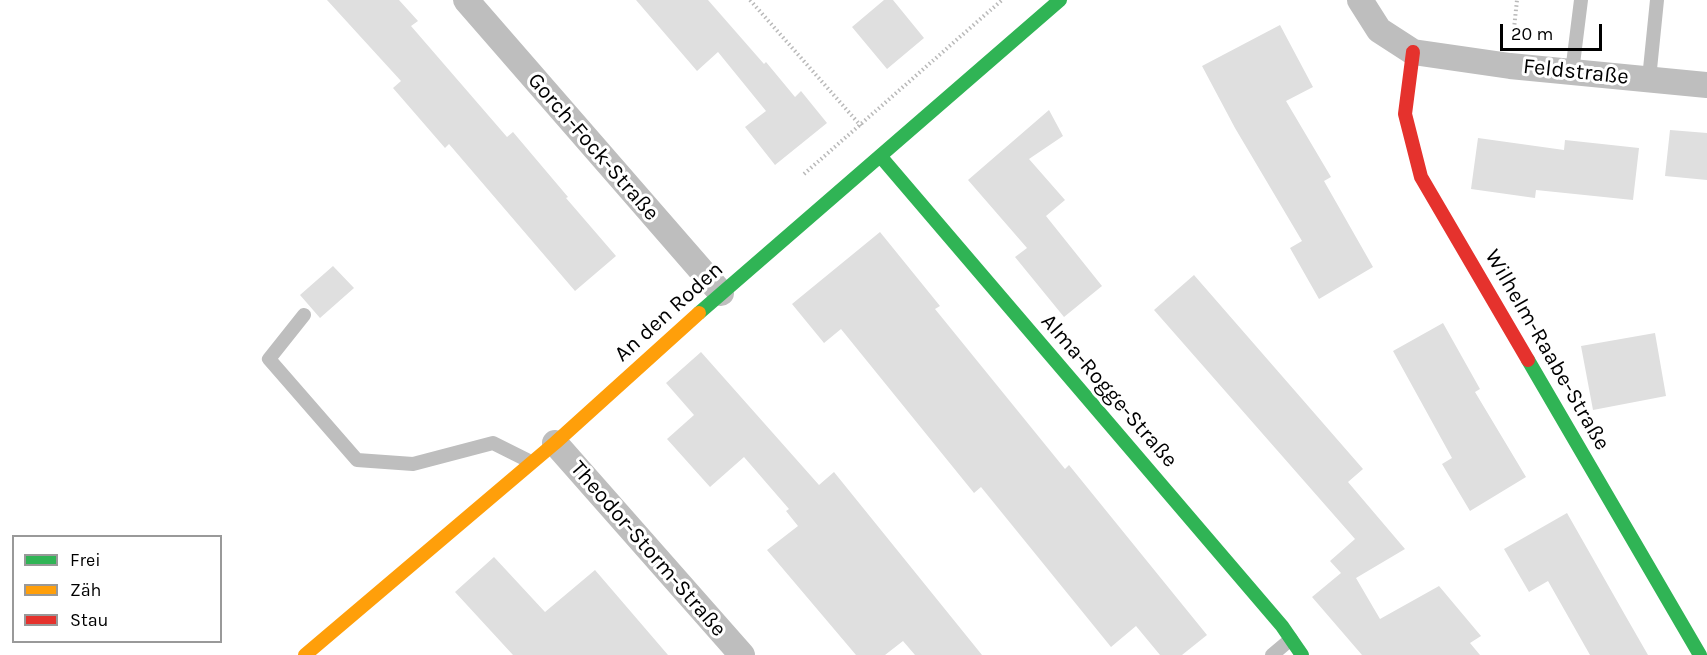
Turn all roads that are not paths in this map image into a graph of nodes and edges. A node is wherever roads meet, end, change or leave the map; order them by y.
1 (466, 0) edge
2 (1060, 0) edge
3 (1360, 0) edge
4 (1581, 0) edge
5 (1657, 0) edge
6 (1413, 52) junction
7 (1572, 72) junction
8 (1649, 79) junction
9 (1707, 85) edge
10 (881, 157) junction
11 (720, 294) junction
12 (304, 315) dead end
13 (555, 443) junction
14 (531, 462) junction
15 (1291, 639) junction
16 (305, 655) edge
17 (742, 655) edge
18 (1272, 655) edge
19 (1302, 655) edge
20 (1700, 655) edge

1 - 11 street, Gorch-Fock-Straße
2 - 10 street, An den Roden
3 - 6 street, Feldstraße
4 - 7 lane
5 - 8 lane
6 - 7 street, Feldstraße
6 - 20 street, Wilhelm-Raabe-Straße
7 - 8 street, Feldstraße
8 - 9 street, Feldstraße
10 - 11 street, An den Roden
10 - 15 street, Alma-Rogge-Straße
11 - 13 street, An den Roden
12 - 14 lane
13 - 14 street, An den Roden
13 - 17 street, Theodor-Storm-Straße
14 - 16 street, An den Roden
15 - 18 lane
15 - 19 street, Alma-Rogge-Straße

